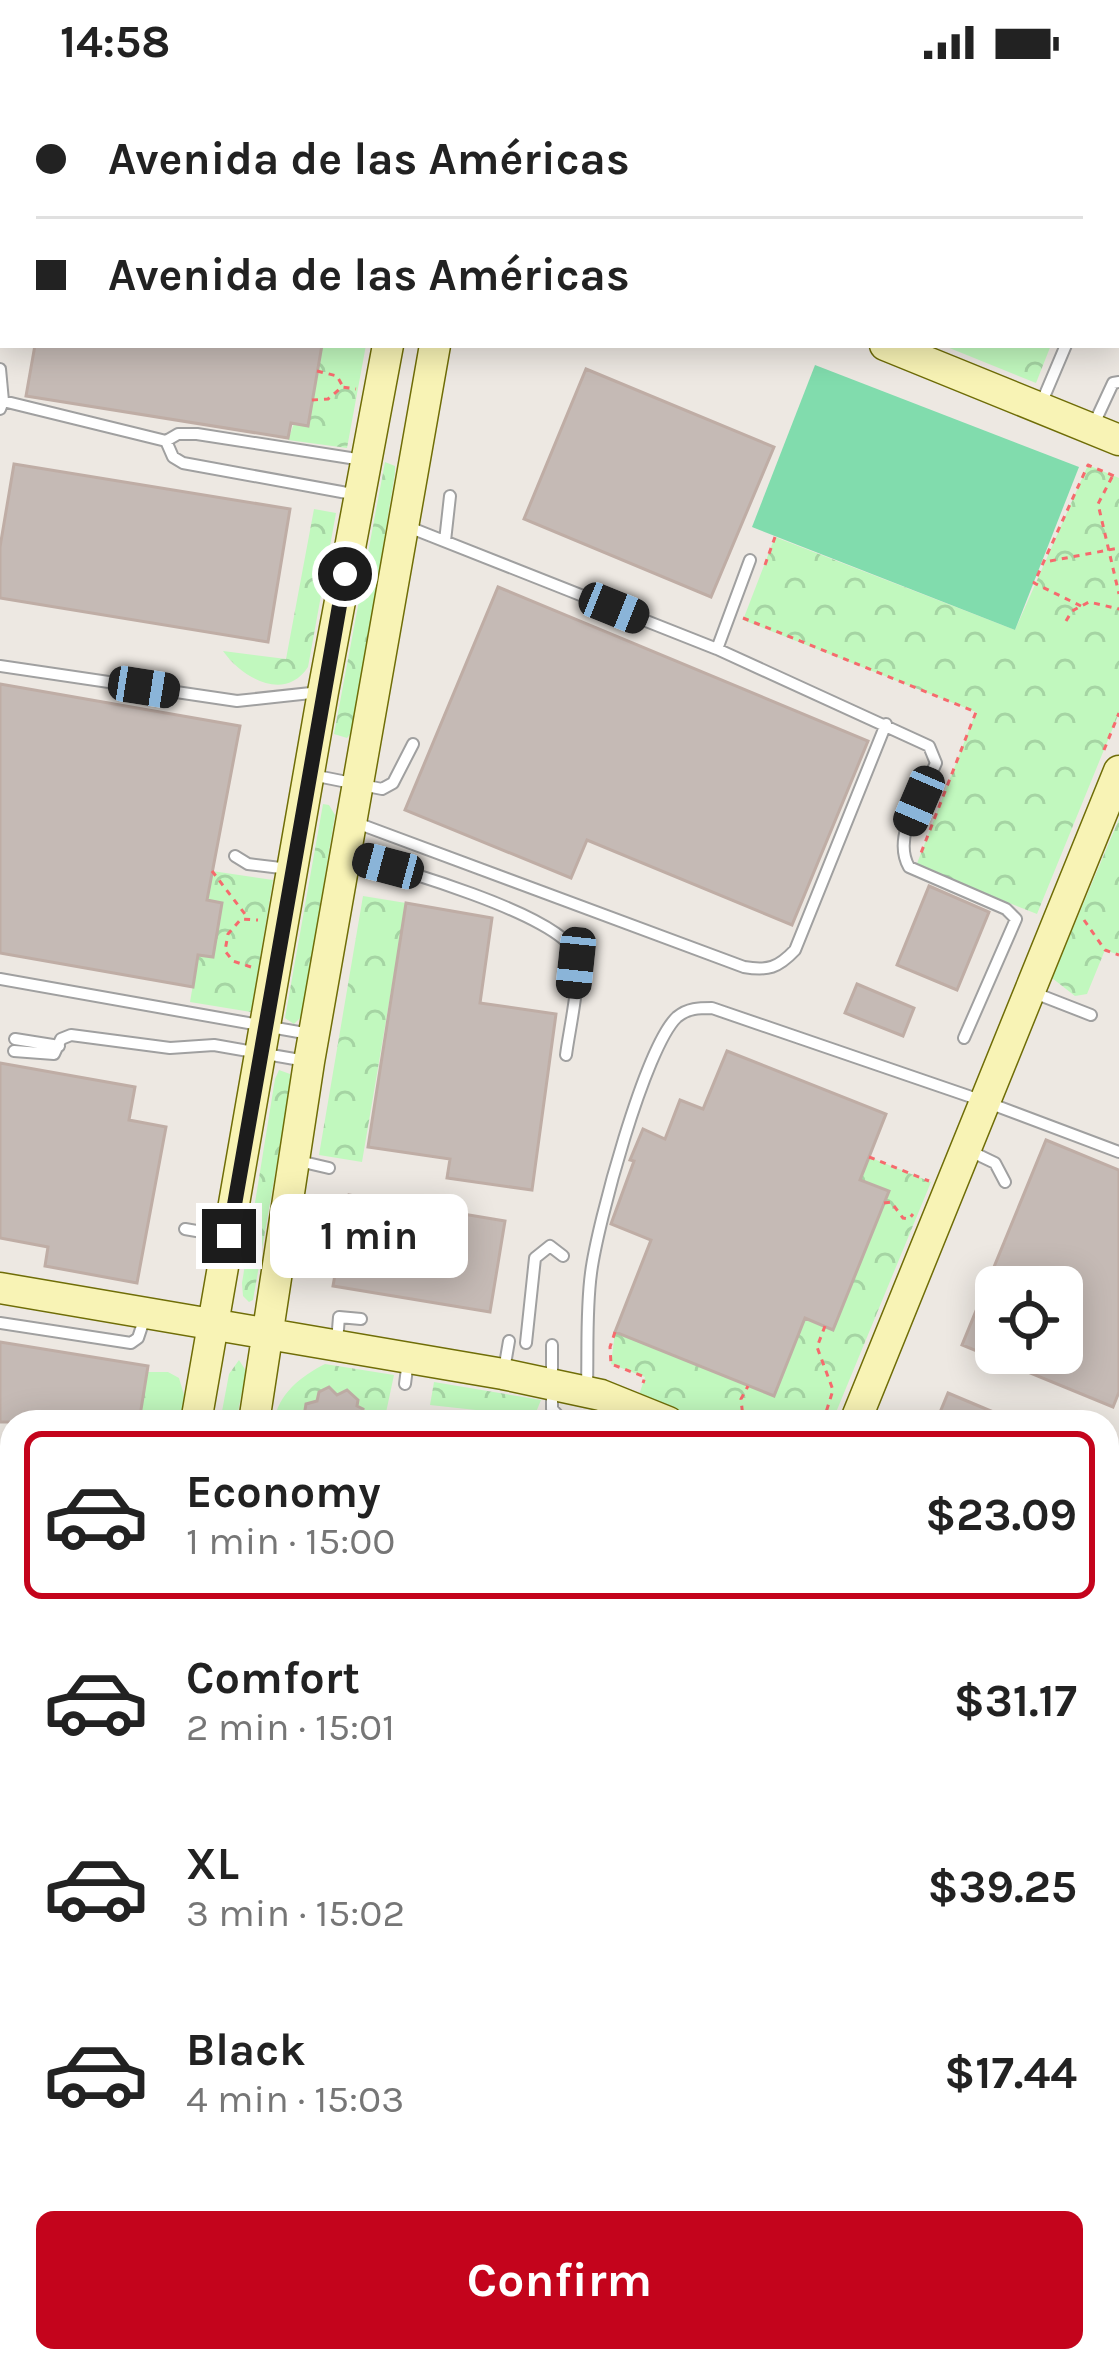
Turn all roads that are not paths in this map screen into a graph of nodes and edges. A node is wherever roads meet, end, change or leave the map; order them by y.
1 (387, 348) edge
2 (433, 348) edge
3 (901, 348) edge
4 (1065, 348) edge
5 (0, 370) edge
6 (1119, 382) edge
7 (2, 405) edge
8 (1040, 407) junction
9 (374, 422) junction
10 (419, 429) junction
11 (1105, 435) edge
12 (166, 441) junction
13 (366, 460) junction
14 (360, 495) junction
15 (450, 496) dead end
16 (404, 525) junction
17 (445, 541) junction
18 (750, 560) dead end
19 (717, 649) junction
20 (0, 666) edge
21 (323, 692) junction
22 (886, 724) junction
23 (413, 744) dead end
24 (1119, 771) edge
25 (309, 775) junction
26 (356, 787) junction
27 (351, 821) junction
28 (345, 854) junction
29 (235, 856) dead end
30 (292, 869) junction
31 (0, 980) edge
32 (1030, 991) junction
33 (1091, 1015) dead end
34 (964, 1038) dead end
35 (262, 1040) junction
36 (15, 1045) dead end
37 (214, 1045) junction
38 (311, 1048) junction
39 (566, 1055) dead end
40 (212, 1061) dead end
41 (986, 1102) junction
42 (967, 1150) junction
43 (1119, 1152) edge
44 (296, 1161) junction
45 (329, 1168) dead end
46 (1005, 1182) dead end
47 (185, 1229) dead end
48 (229, 1236) junction
49 (563, 1256) dead end
50 (0, 1288) edge
51 (146, 1313) junction
52 (362, 1319) dead end
53 (0, 1323) edge
54 (212, 1325) junction
55 (269, 1333) junction
56 (509, 1341) dead end
57 (526, 1342) dead end
58 (336, 1346) junction
59 (551, 1346) dead end
60 (503, 1374) junction
61 (550, 1384) junction
62 (586, 1392) junction
63 (198, 1410) edge
64 (256, 1410) edge
65 (554, 1410) edge
66 (648, 1410) edge
67 (858, 1410) edge

1 - 9 main road
2 - 10 main road
3 - 8 main road
4 - 8 lane
5 - 7 lane
6 - 11 lane
7 - 12 lane
8 - 11 main road
9 - 10 main road
9 - 13 main road
10 - 16 main road
12 - 13 lane
12 - 14 lane
13 - 14 main road
14 - 21 main road
15 - 17 lane
16 - 17 lane
16 - 26 main road
17 - 19 lane
18 - 19 lane
19 - 22 lane
20 - 21 lane
21 - 25 main road
22 - 27 lane
22 - 34 lane
23 - 26 lane
24 - 32 main road
25 - 26 lane
25 - 30 main road
26 - 27 main road
27 - 28 main road
28 - 38 main road
28 - 39 lane
29 - 30 lane
30 - 35 main road
31 - 35 lane
32 - 33 lane
32 - 41 main road
35 - 37 lane
35 - 38 lane
35 - 38 lane
35 - 48 main road
36 - 37 lane
37 - 40 lane
38 - 44 main road
41 - 42 main road
41 - 43 lane
41 - 62 lane
42 - 46 lane
42 - 67 main road
44 - 45 lane
44 - 55 main road
47 - 48 lane
48 - 54 main road
49 - 57 lane
50 - 51 main road
51 - 53 lane
51 - 54 main road
52 - 58 lane
54 - 55 main road
54 - 63 main road
55 - 58 main road
55 - 64 main road
56 - 60 lane
58 - 60 main road
59 - 61 lane
60 - 61 main road
61 - 62 main road
61 - 65 lane
62 - 66 main road

